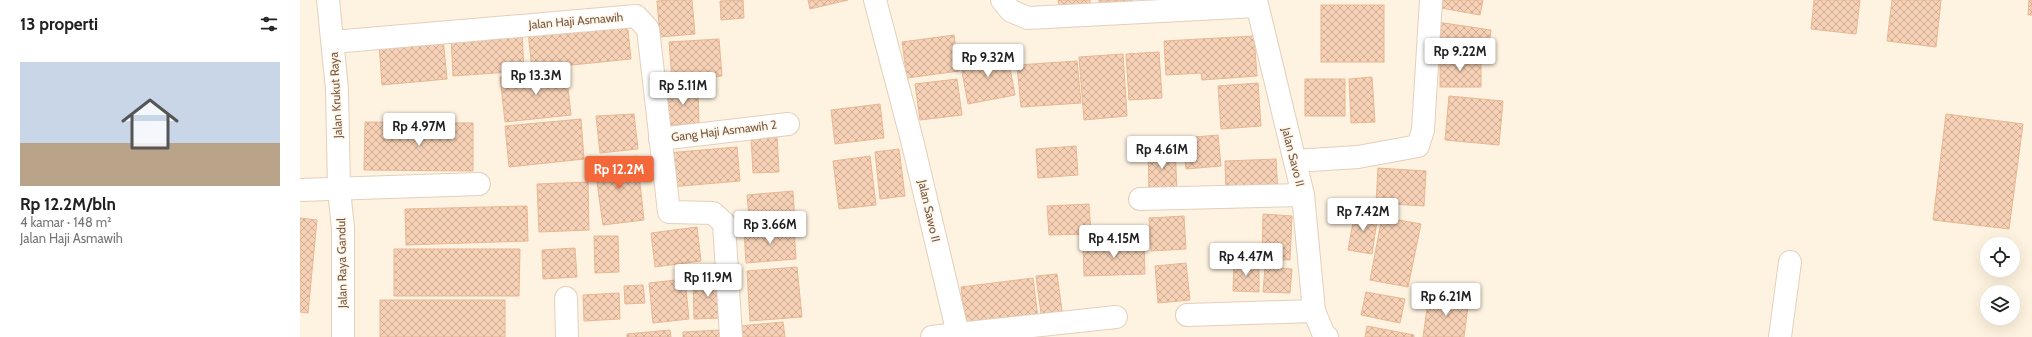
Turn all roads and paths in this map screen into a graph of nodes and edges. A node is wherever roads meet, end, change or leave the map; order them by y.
1 (328, 0) edge
2 (875, 0) edge
3 (1002, 0) edge
4 (1431, 0) edge
5 (1256, 3) edge
6 (333, 42) junction
7 (788, 124) dead end
8 (660, 139) junction
9 (1295, 161) junction
10 (480, 184) dead end
11 (300, 190) edge
12 (339, 190) junction
13 (1303, 195) junction
14 (1140, 199) dead end
15 (1790, 262) dead end
16 (566, 298) dead end
17 (1314, 311) junction
18 (1187, 315) dead end
19 (1116, 317) dead end
20 (958, 334) junction
21 (343, 337) edge
22 (567, 337) edge
23 (731, 337) edge
24 (932, 337) edge
25 (1327, 337) edge
26 (1780, 337) edge

1 - 6 street, Jalan Krukut Raya
2 - 20 street, Jalan Sawo II
3 - 5 street
4 - 9 street
5 - 9 street, Jalan Savo II
6 - 8 street, Jalan Haji Asmawih
6 - 12 street, Jalan Krukut Raya
7 - 8 street, Gang Haji Asmawih 2
8 - 23 street, Jalan Haji Asmawih
9 - 13 street, Jalan Savo II
10 - 12 street
11 - 12 street
12 - 21 street, Jalan Raya Gandul
13 - 14 street
13 - 17 street, Jalan Savo II
15 - 26 street
16 - 22 street
17 - 18 street
17 - 25 street, Jalan Savo II
19 - 20 street
20 - 24 street

